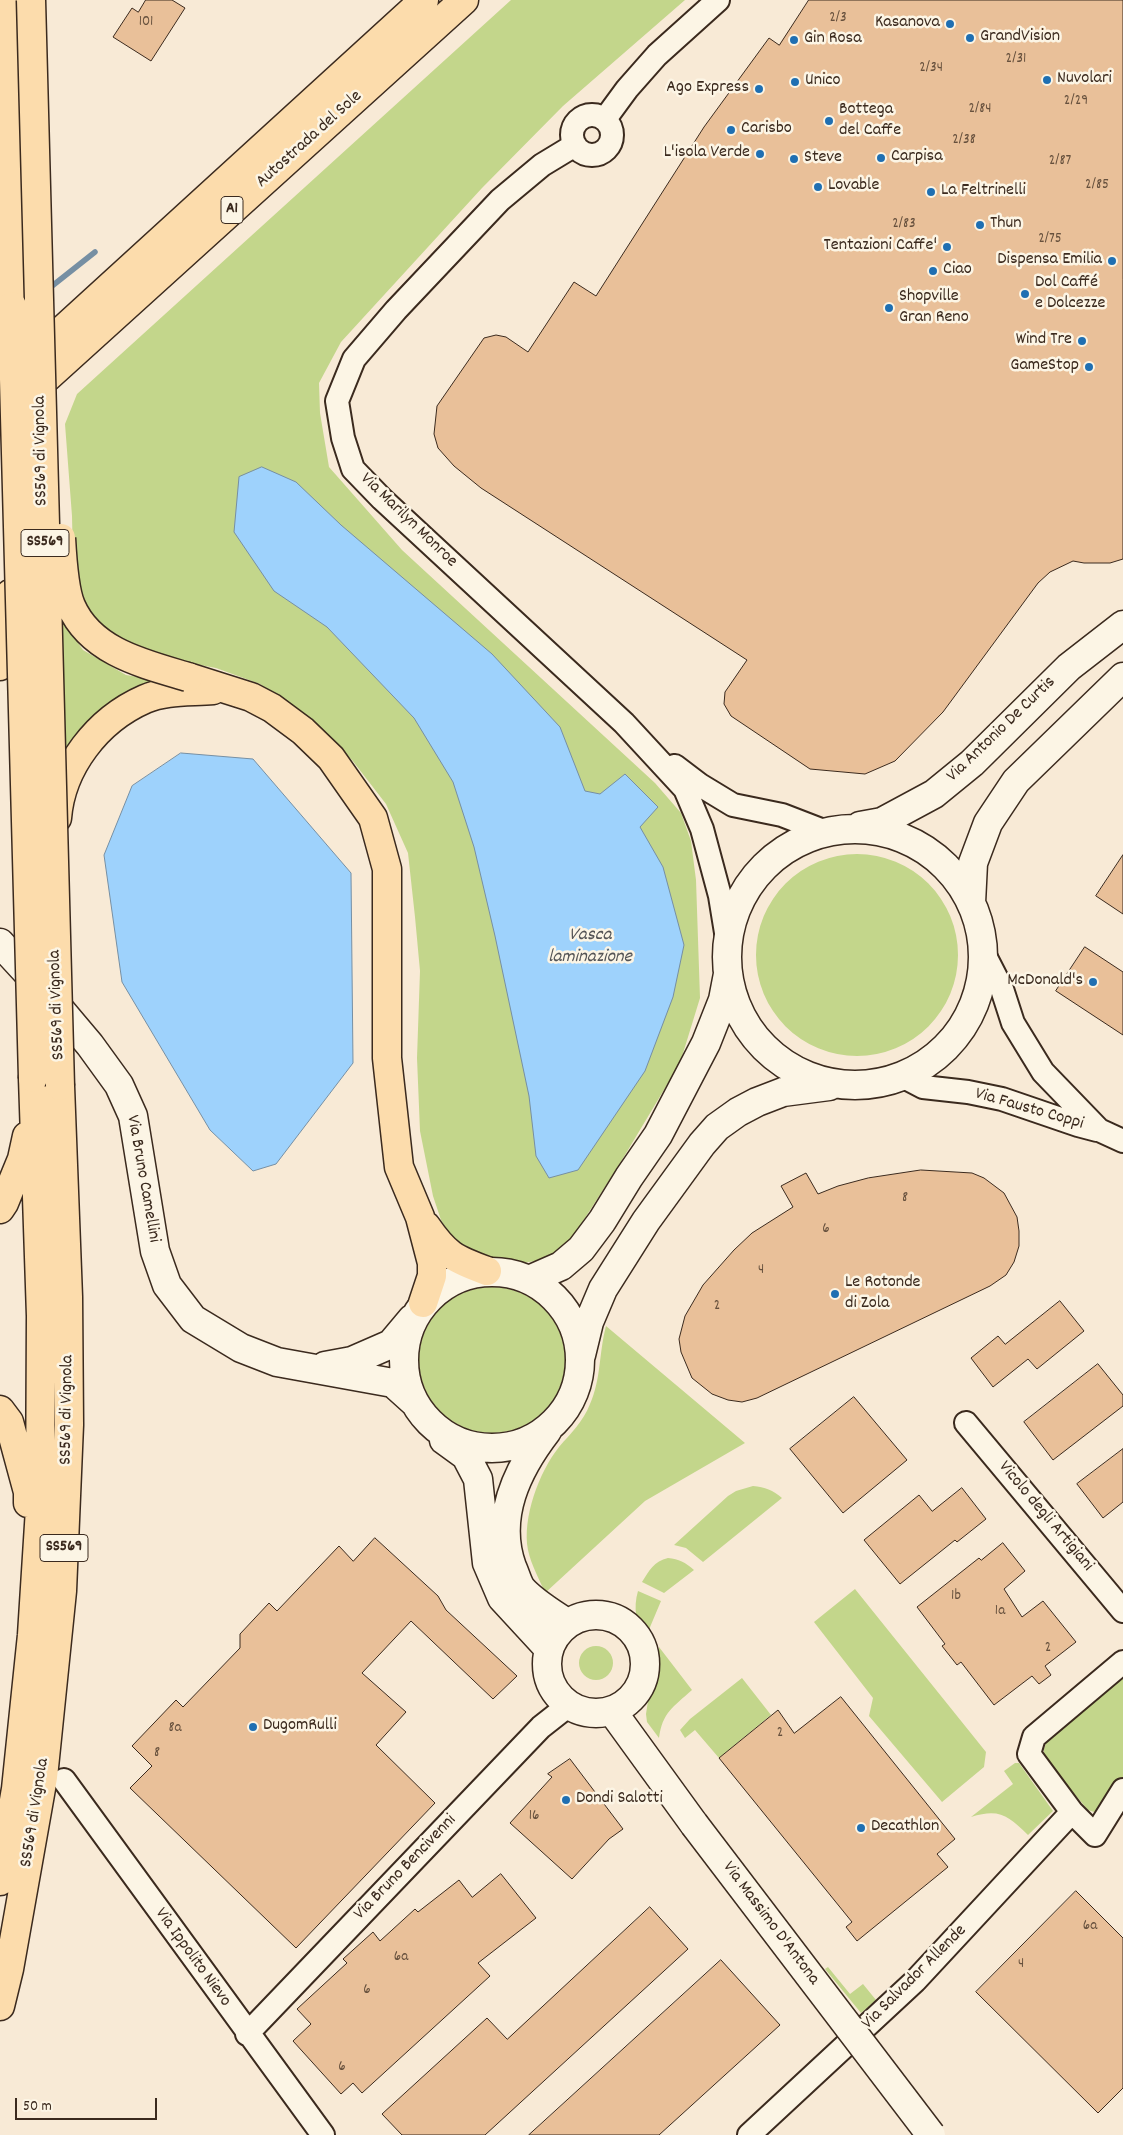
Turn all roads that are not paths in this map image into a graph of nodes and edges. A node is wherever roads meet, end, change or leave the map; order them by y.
1 (3, 0) edge
2 (31, 0) edge
3 (424, 0) edge
4 (464, 0) edge
5 (718, 0) edge
6 (605, 119) junction
7 (574, 145) junction
8 (38, 275) junction
9 (0, 386) edge
10 (0, 420) edge
11 (18, 541) junction
12 (1123, 625) edge
13 (0, 666) edge
14 (1123, 677) edge
15 (224, 689) junction
16 (641, 740) junction
17 (835, 831) junction
18 (53, 862) junction
19 (971, 903) junction
20 (0, 943) edge
21 (983, 952) junction
22 (728, 958) junction
23 (902, 1076) junction
24 (845, 1085) junction
25 (33, 1090) junction
26 (1099, 1130) junction
27 (1123, 1142) edge
28 (0, 1209) edge
29 (420, 1217) junction
30 (486, 1271) junction
31 (529, 1280) junction
32 (420, 1308) junction
33 (580, 1359) junction
34 (312, 1369) junction
35 (413, 1401) junction
36 (0, 1410) edge
37 (429, 1422) junction
38 (966, 1423) dead end
39 (553, 1424) junction
40 (1123, 1612) edge
41 (567, 1624) junction
42 (32, 1635) junction
43 (549, 1649) junction
44 (1123, 1662) edge
45 (569, 1705) junction
46 (612, 1711) junction
47 (64, 1780) dead end
48 (1123, 1790) edge
49 (1072, 1812) junction
50 (0, 1881) edge
51 (0, 2006) edge
52 (247, 2034) junction
53 (323, 2135) edge
54 (749, 2135) edge
55 (931, 2135) edge

1 - 11 highway, SS569 di Vignola / SS569, bridge
2 - 8 highway, SS569 di Vignola / SS569, bridge
3 - 9 highway, Autostrada del Sole / A1
4 - 10 highway, Autostrada del Sole / A1
5 - 6 street
6 - 7 street
6 - 7 street
7 - 16 street, Via Marilyn Monroe
8 - 15 highway, bridge
8 - 18 highway, SS569 di Vignola / SS569, bridge
11 - 13 highway, bridge
11 - 25 highway, SS569 di Vignola / SS569, bridge
12 - 17 street, Via Antonio De Curtis
14 - 19 street
15 - 18 highway, bridge
15 - 29 highway
16 - 17 street, Via Marilyn Monroe
16 - 22 street, Via Marilyn Monroe
17 - 19 street
17 - 22 street
18 - 51 highway, SS569 di Vignola / SS569, bridge
19 - 21 street
20 - 34 street, Via Bruno Camellini
21 - 23 street
21 - 26 street, Via Fausto Coppi
22 - 24 street
22 - 31 street
23 - 24 street
23 - 26 street, Via Fausto Coppi
24 - 33 street
25 - 28 highway
25 - 42 highway, SS569 di Vignola / SS569
26 - 27 street, Via Fausto Coppi
29 - 30 highway
29 - 32 highway
30 - 31 street
30 - 32 street
31 - 33 street
32 - 34 street, Via Bruno Camellini
32 - 35 street
33 - 39 street
34 - 35 street, Via Bruno Camellini
35 - 37 street
36 - 42 highway
37 - 39 street
37 - 43 street
38 - 40 street, Vicolo degli Artigiani
39 - 41 street
41 - 43 street
41 - 46 street
42 - 50 highway, SS569 di Vignola / SS569
43 - 45 street
44 - 49 street
45 - 46 street
45 - 52 street, Via Bruno Bencivenni
46 - 55 street, Via Massimo D'Antona, bridge
47 - 52 street, Via Ippolito Nievo
48 - 49 street
49 - 54 street, Via Salvador Allende
52 - 53 street, Via Ippolito Nievo

